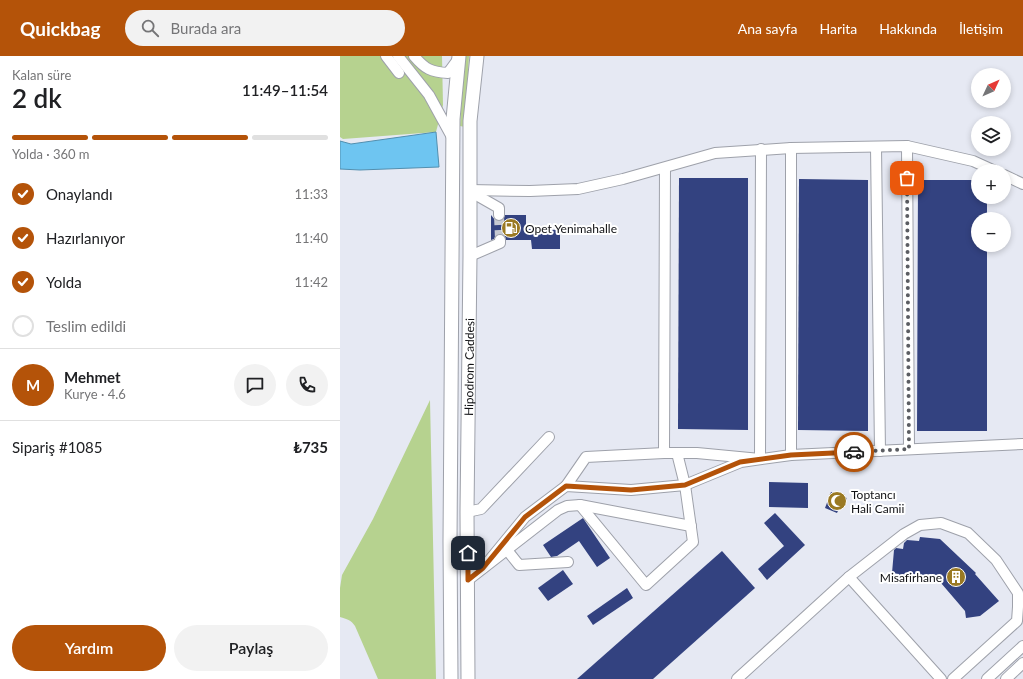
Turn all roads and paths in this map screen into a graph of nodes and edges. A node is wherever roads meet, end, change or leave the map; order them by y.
1 (386, 56) edge
2 (398, 56) edge
3 (414, 56) edge
4 (477, 56) edge
5 (459, 57) edge
6 (400, 73) dead end
7 (453, 139) junction
8 (876, 146) junction
9 (907, 146) junction
10 (791, 148) junction
11 (760, 149) junction
12 (979, 164) edge
13 (665, 168) junction
14 (1011, 178) edge
15 (1023, 184) edge
16 (469, 190) junction
17 (499, 215) tunnel mouth
18 (500, 240) dead end
19 (470, 256) junction
20 (549, 437) dead end
21 (1023, 444) edge
22 (909, 449) junction
23 (880, 451) junction
24 (664, 453) junction
25 (677, 453) junction
26 (791, 455) junction
27 (760, 459) junction
28 (685, 485) junction
29 (566, 486) junction
30 (580, 505) junction
31 (467, 512) junction
32 (691, 526) junction
33 (507, 550) junction
34 (568, 562) dead end
35 (483, 568) junction
36 (849, 576) junction
37 (468, 580) junction
38 (1023, 646) edge
39 (1023, 663) edge
40 (451, 679) edge
41 (468, 679) edge
42 (737, 679) edge
43 (942, 679) edge
44 (953, 679) edge
45 (987, 679) edge
46 (1006, 679) edge

1 - 6 street
2 - 7 street
3 - 5 street
4 - 16 main road, Hipodrom Caddesi
5 - 7 main road, Hipodrom Caddesi
7 - 40 main road, Hipodrom Caddesi
8 - 9 street
8 - 10 street
8 - 23 street
9 - 12 street
9 - 22 street
10 - 11 street
10 - 26 street
11 - 13 street
11 - 27 street
13 - 16 street
13 - 24 street
14 - 15 street
16 - 17 street
16 - 19 main road, Hipodrom Caddesi
18 - 19 street
19 - 31 main road, Hipodrom Caddesi
20 - 31 street
21 - 22 street
22 - 23 street
23 - 26 street
24 - 25 street
24 - 29 street
25 - 27 street
25 - 28 street
26 - 27 street
27 - 28 street
28 - 29 street
28 - 32 street
29 - 35 street
30 - 32 street
30 - 32 street
30 - 33 street
31 - 37 main road, Hipodrom Caddesi
33 - 34 street
33 - 35 street
35 - 37 street
36 - 42 street
36 - 43 street
36 - 44 street
37 - 41 main road, Hipodrom Caddesi
38 - 45 street
39 - 46 street

